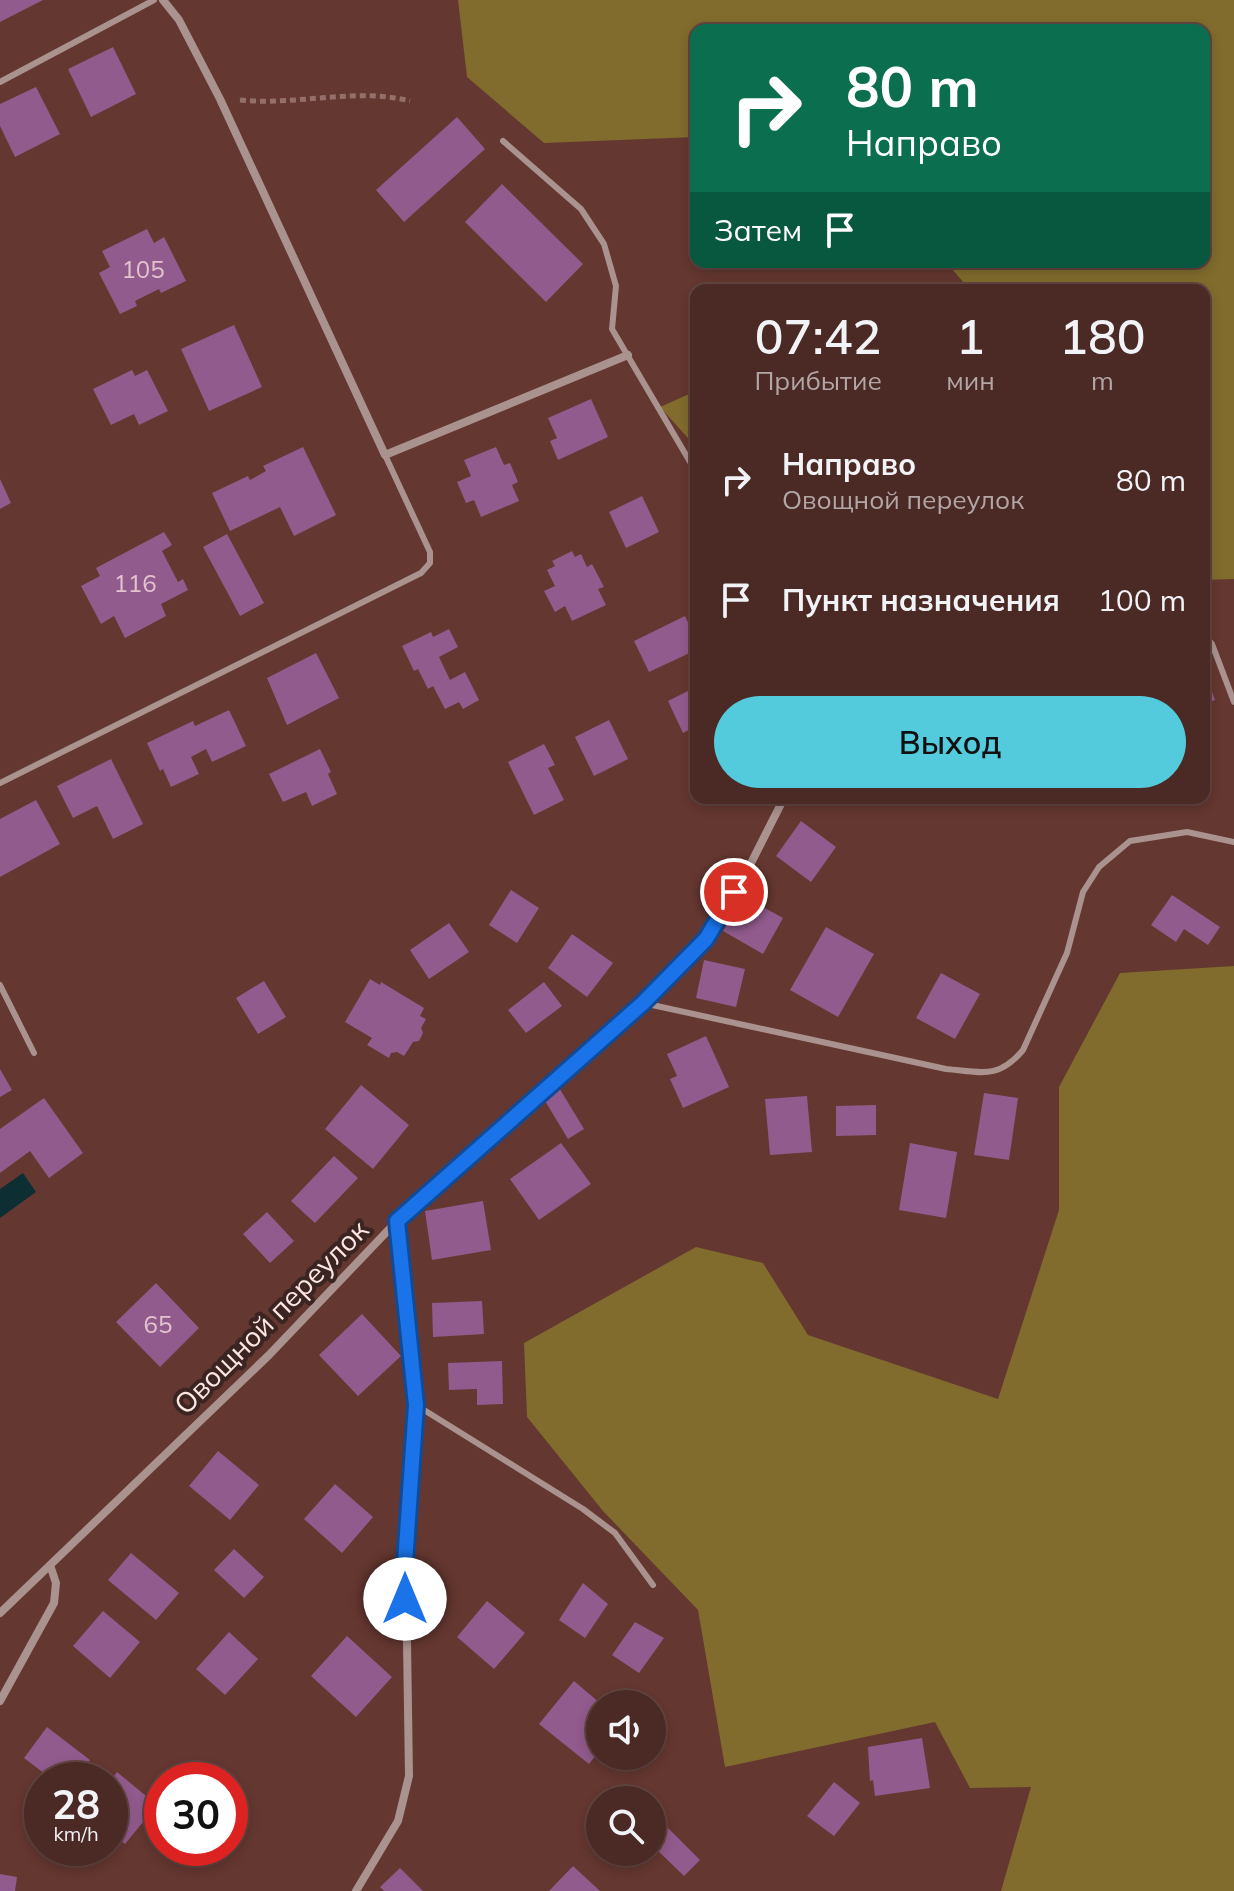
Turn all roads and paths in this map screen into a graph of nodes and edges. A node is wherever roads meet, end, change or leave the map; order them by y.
1 (154, 0) edge
2 (163, 0) edge
3 (0, 82) edge
4 (220, 99) junction
5 (410, 101) dead end
6 (503, 141) dead end
7 (628, 355) junction
8 (385, 455) junction
9 (690, 462) edge
10 (1210, 642) edge
11 (1234, 702) edge
12 (0, 783) edge
13 (781, 804) edge
14 (1234, 842) edge
15 (0, 985) edge
16 (643, 1003) junction
17 (34, 1053) dead end
18 (397, 1221) junction
19 (416, 1405) junction
20 (50, 1565) junction
21 (653, 1585) dead end
22 (0, 1613) edge
23 (0, 1701) edge
24 (356, 1891) edge

1 - 3 lane
2 - 4 street
4 - 5 path
4 - 8 street
6 - 7 lane
7 - 8 street
7 - 9 lane
8 - 12 lane
10 - 11 lane
13 - 16 street, Овощной переулок
14 - 16 lane
15 - 17 lane
16 - 18 street, Овощной переулок
18 - 19 street
18 - 20 street, Овощной переулок
19 - 21 lane
19 - 24 street
20 - 22 street, Овощной переулок
20 - 23 street

